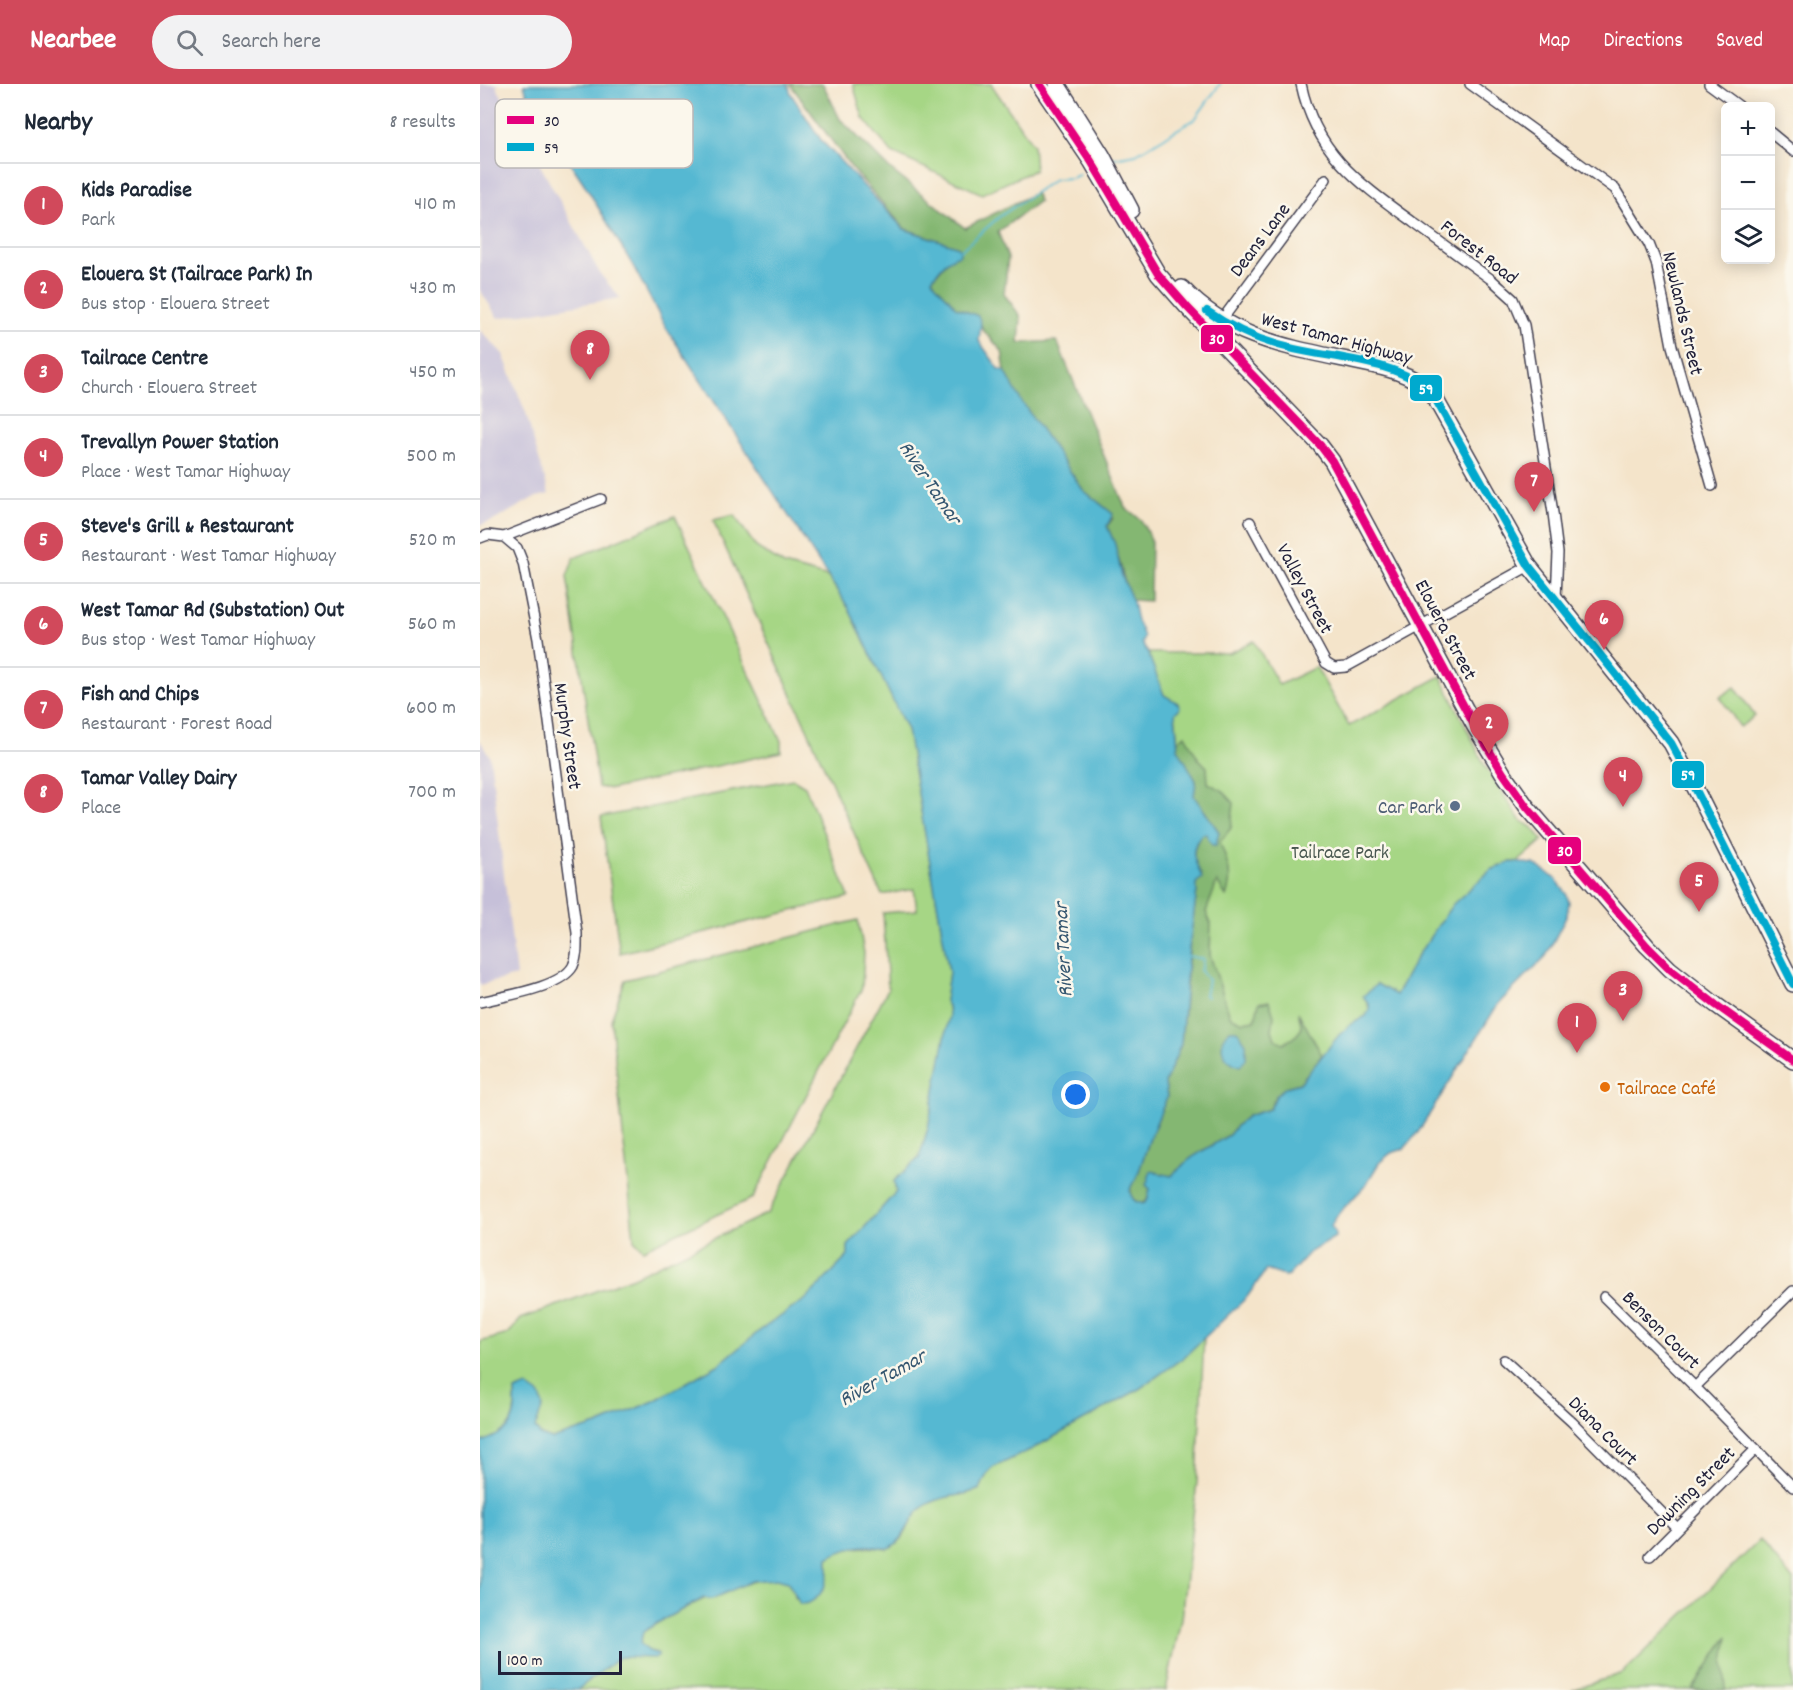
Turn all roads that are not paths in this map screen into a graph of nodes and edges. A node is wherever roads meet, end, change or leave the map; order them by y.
1 (1039, 84) edge
2 (1057, 84) edge
3 (1301, 84) edge
4 (1470, 84) edge
5 (1709, 84) edge
6 (1734, 102) edge
7 (1775, 136) edge
8 (1793, 151) edge
9 (1326, 179) dead end
10 (1221, 321) junction
11 (1712, 486) dead end
12 (601, 499) dead end
13 (1250, 522) dead end
14 (504, 537) junction
15 (480, 538) edge
16 (1557, 567) junction
17 (1533, 572) junction
18 (1556, 601) junction
19 (1422, 626) junction
20 (1793, 984) edge
21 (480, 1002) edge
22 (1793, 1060) edge
23 (1793, 1291) edge
24 (1604, 1297) dead end
25 (1504, 1360) dead end
26 (1695, 1387) junction
27 (1756, 1449) junction
28 (1793, 1487) edge
29 (1676, 1527) junction
30 (1650, 1556) dead end

1 - 19 highway, Elouera Street
2 - 10 highway, West Tamar Highway
3 - 16 street, Forest Road
4 - 11 street, Newlands Street
5 - 6 street
7 - 8 street
9 - 10 street, Deans Lane
10 - 17 highway, West Tamar Highway
12 - 14 street
13 - 19 street, Valley Street
14 - 15 street
14 - 21 street, Murphy Street
16 - 17 street
16 - 18 street, Forest Road
17 - 18 highway, West Tamar Highway
17 - 19 street
18 - 20 highway, West Tamar Highway
19 - 22 highway, Elouera Street
23 - 26 street
24 - 26 street, Benson Court
25 - 29 street, Diana Court
26 - 27 street, Benson Court
27 - 28 street, Benson Court
27 - 29 street, Downing Street
29 - 30 street, Downing Street

